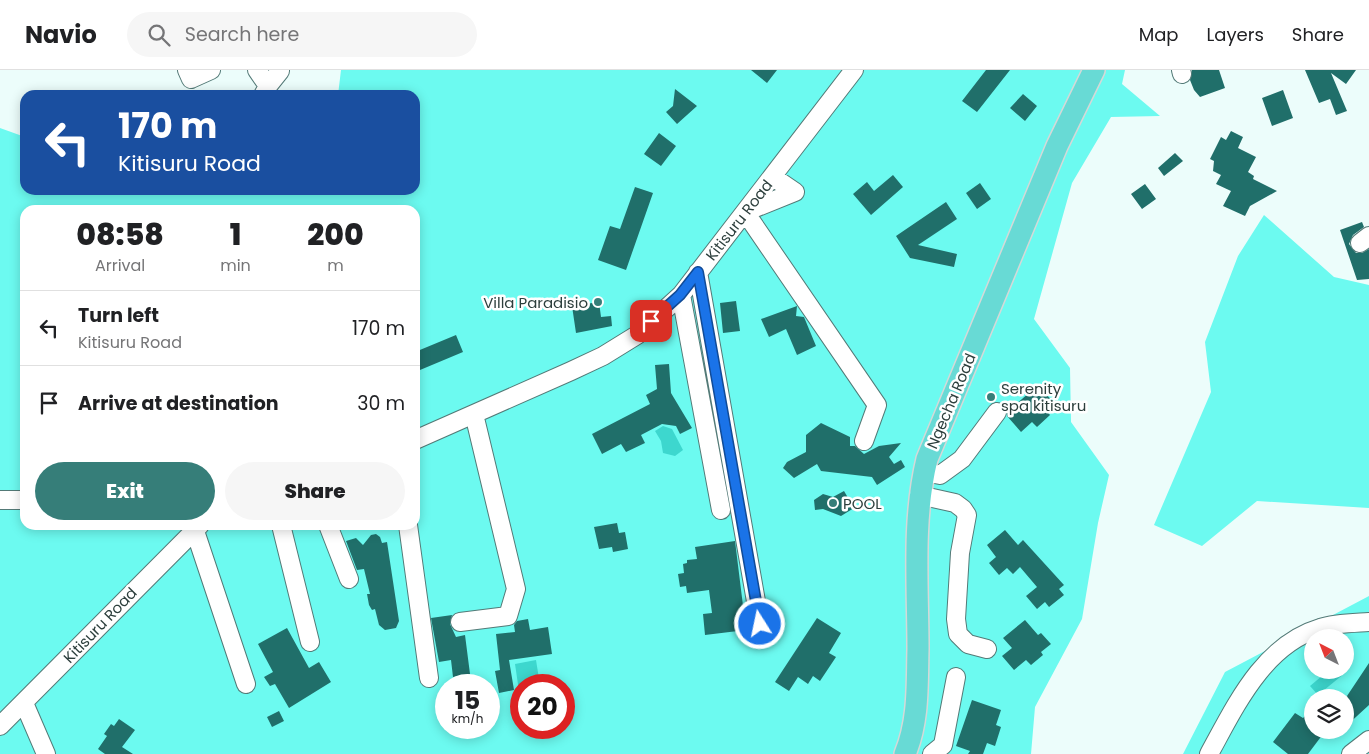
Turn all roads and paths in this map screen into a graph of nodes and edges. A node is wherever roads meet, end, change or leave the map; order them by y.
1 (187, 70) edge
2 (211, 70) edge
3 (257, 70) edge
4 (854, 70) edge
5 (1094, 70) edge
6 (280, 71) dead end
7 (266, 90) edge
8 (267, 90) edge
9 (773, 176) junction
10 (745, 212) junction
11 (698, 272) junction
12 (680, 295) junction
13 (997, 412) dead end
14 (474, 414) junction
15 (420, 438) edge
16 (864, 441) dead end
17 (924, 472) junction
18 (919, 495) junction
19 (0, 500) edge
20 (20, 500) edge
21 (721, 510) dead end
22 (195, 530) edge
23 (198, 530) edge
24 (282, 530) edge
25 (330, 530) edge
26 (409, 530) edge
27 (349, 579) dead end
28 (460, 622) dead end
29 (1369, 622) edge
30 (760, 624) dead end
31 (310, 642) dead end
32 (987, 649) dead end
33 (956, 677) dead end
34 (429, 678) dead end
35 (246, 684) dead end
36 (24, 703) junction
37 (0, 726) edge
38 (1369, 740) edge
39 (46, 754) edge
40 (905, 754) edge
41 (932, 754) edge
42 (1209, 754) edge
43 (1351, 754) edge

1 - 2 street
3 - 7 street
4 - 9 street, Kitisuru Road
5 - 17 main road, Ngecha Road
6 - 8 street
9 - 10 street, Kitisuru Road
9 - 10 street
10 - 11 street, Kitisuru Road
10 - 16 street
11 - 12 street, Kitisuru Road
11 - 30 street
12 - 14 street, Kitisuru Road
12 - 21 street
13 - 17 street
14 - 15 street, Kitisuru Road
14 - 28 street
17 - 18 main road, Ngecha Road
18 - 32 street
18 - 40 main road, Ngecha Road
19 - 20 street
22 - 36 street, Kitisuru Road
23 - 35 street
24 - 31 street
25 - 27 street
26 - 34 street
29 - 42 street
33 - 41 street
36 - 37 street, Kitisuru Road
36 - 39 street
38 - 43 street

